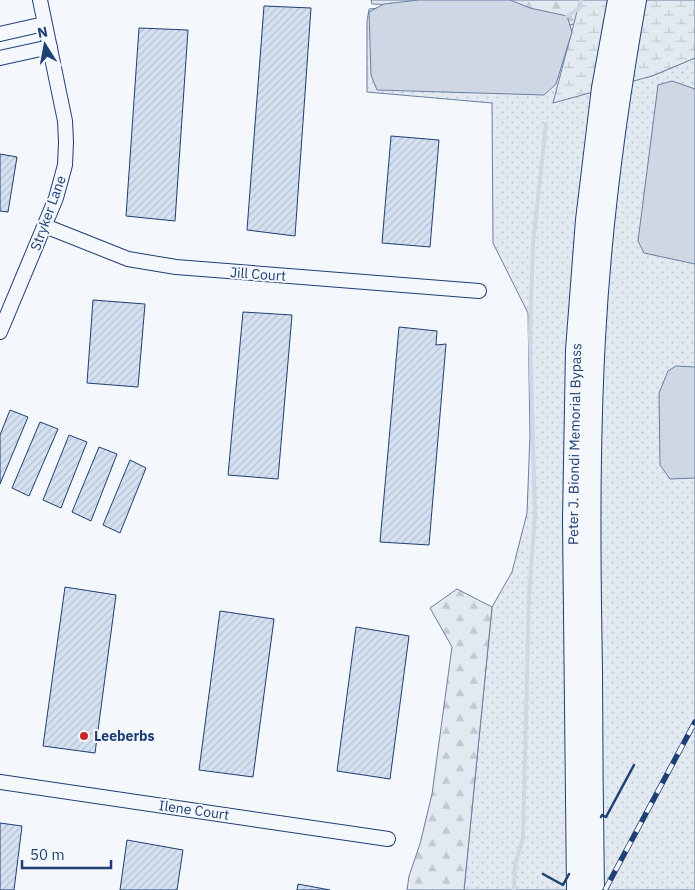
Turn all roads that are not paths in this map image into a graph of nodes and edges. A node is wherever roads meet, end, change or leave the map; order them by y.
1 (40, 0) edge
2 (618, 0) edge
3 (636, 0) edge
4 (44, 24) junction
5 (0, 34) edge
6 (50, 47) junction
7 (0, 58) edge
8 (45, 226) junction
9 (479, 291) dead end
10 (0, 332) edge
11 (0, 782) edge
12 (388, 838) dead end
13 (577, 890) edge
14 (594, 890) edge

1 - 4 street, Stryker Lane
2 - 13 highway, Peter J. Biondi Memorial Bypass
3 - 14 highway, Peter J. Biondi Memorial Bypass
4 - 5 street
4 - 6 street, Stryker Lane
6 - 7 street
6 - 8 street, Stryker Lane
8 - 9 street, Jill Court
8 - 10 street, Stryker Lane
11 - 12 street, Ilene Court

